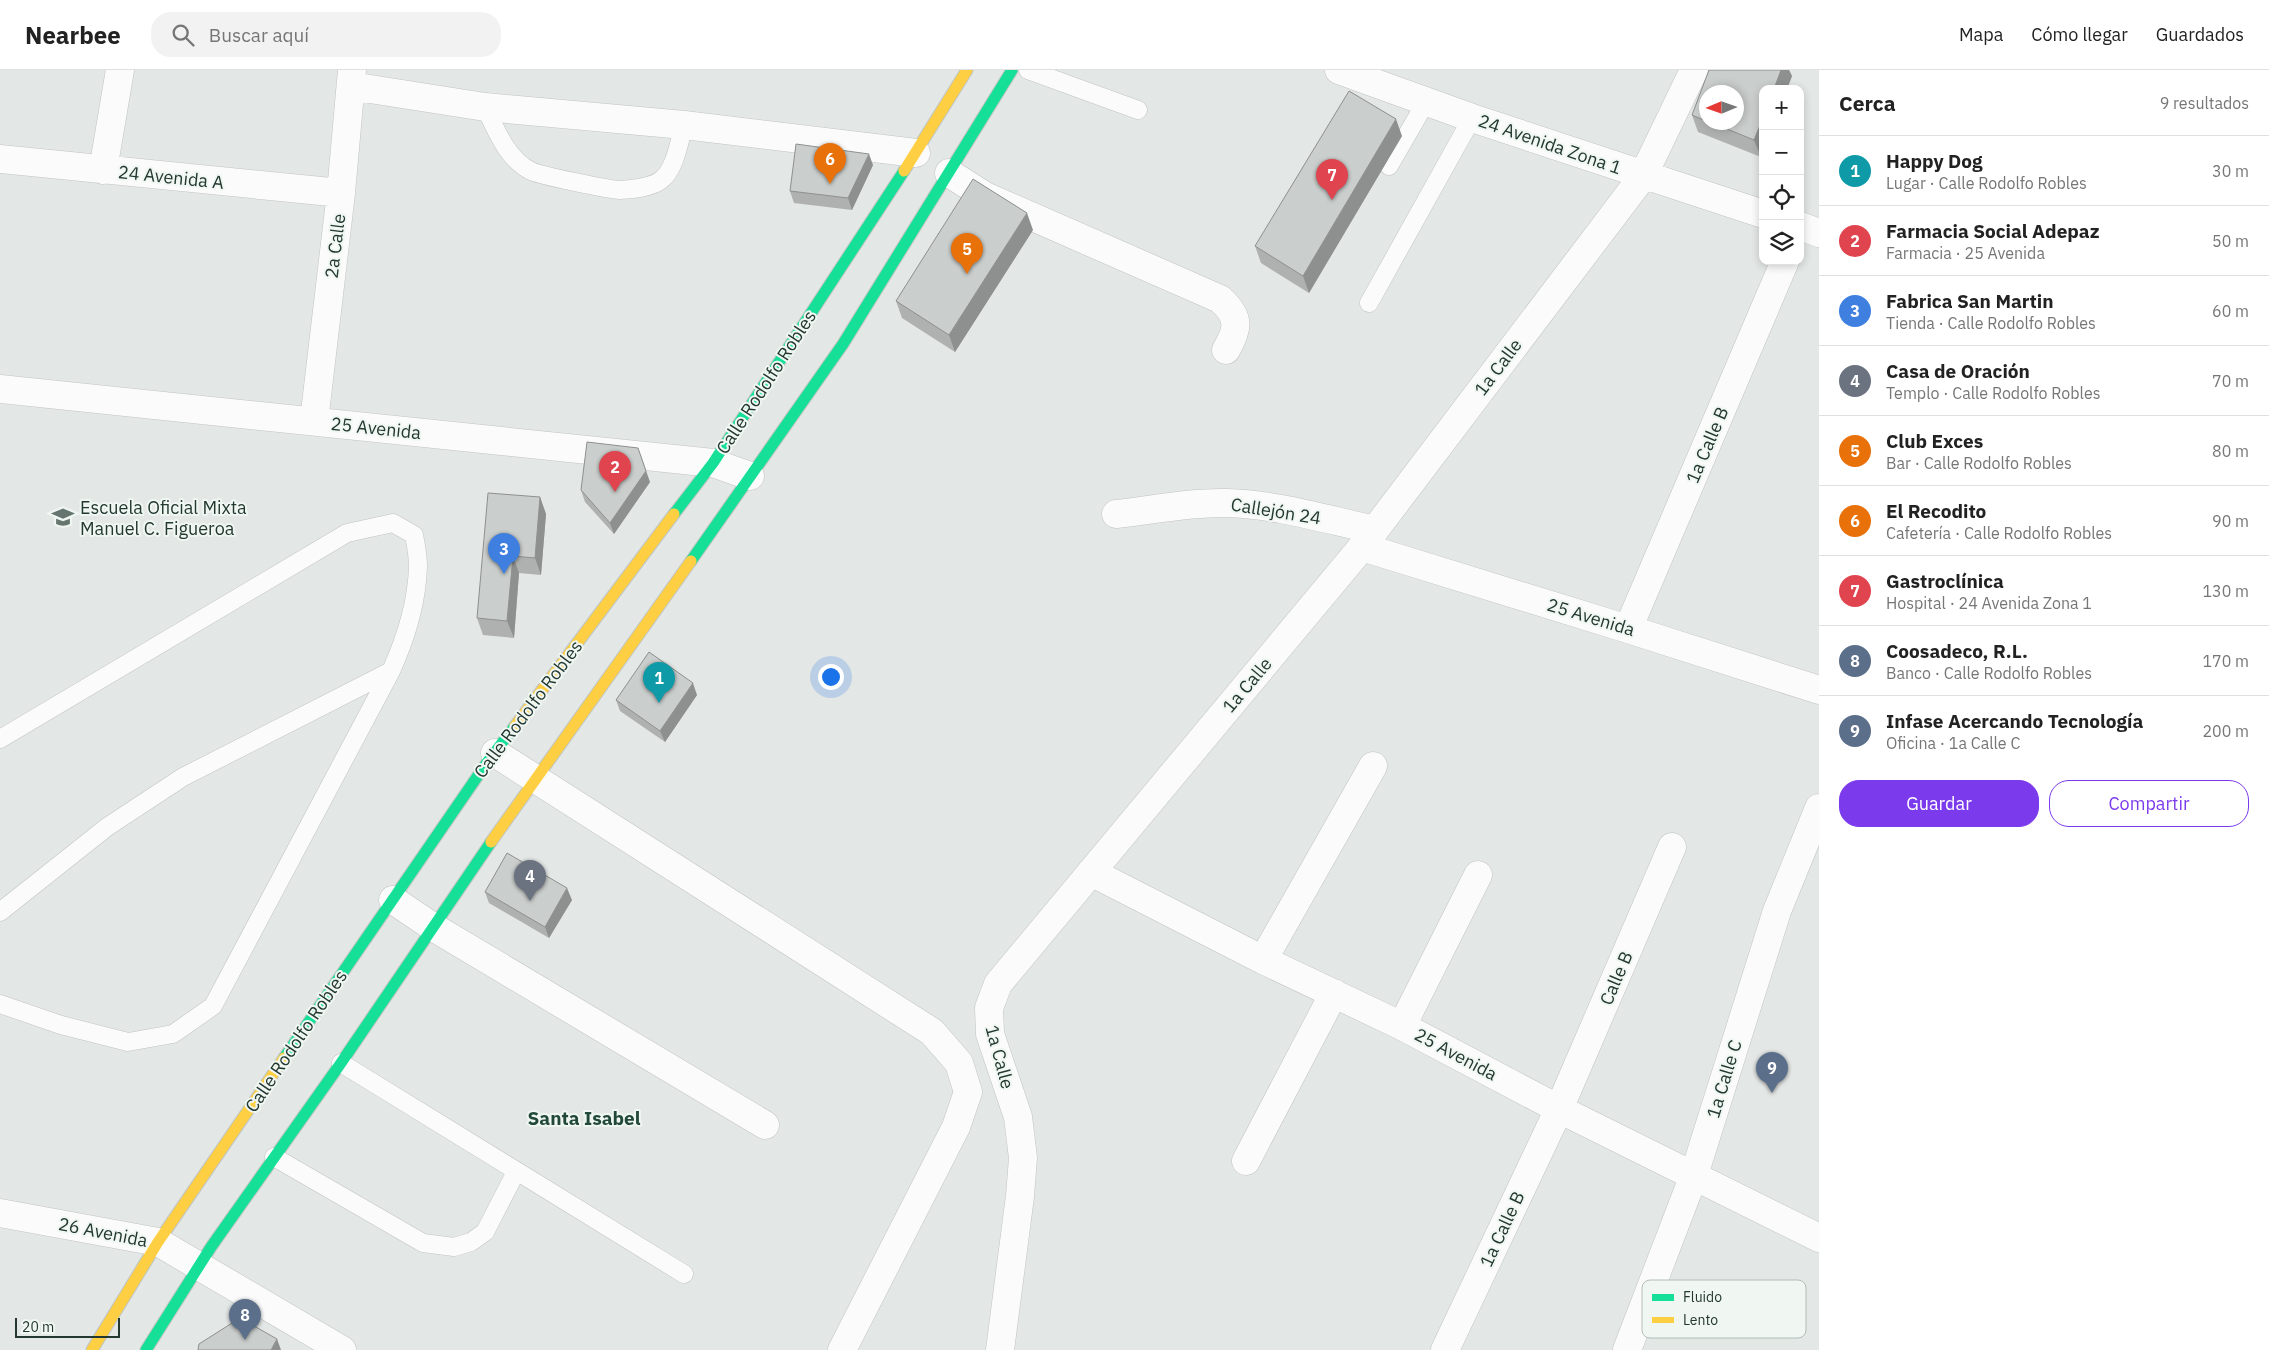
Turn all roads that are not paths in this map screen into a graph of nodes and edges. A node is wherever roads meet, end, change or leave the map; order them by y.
1 (120, 70) edge
2 (967, 70) edge
3 (1012, 70) edge
4 (1028, 70) edge
5 (1339, 70) edge
6 (1694, 70) edge
7 (352, 78) edge
8 (1426, 102) junction
9 (485, 107) junction
10 (1138, 110) dead end
11 (1472, 118) junction
12 (684, 125) junction
13 (916, 153) junction
14 (0, 159) edge
15 (1389, 166) dead end
16 (102, 170) junction
17 (949, 173) junction
18 (1644, 176) junction
19 (341, 193) junction
20 (1759, 213) edge
21 (1804, 227) edge
22 (1819, 233) edge
23 (1783, 265) edge
24 (1369, 303) dead end
25 (1226, 350) dead end
26 (0, 389) edge
27 (314, 421) junction
28 (713, 463) junction
29 (750, 476) junction
30 (1116, 514) dead end
31 (1368, 538) junction
32 (1628, 629) junction
33 (391, 671) junction
34 (1819, 690) edge
35 (0, 739) edge
36 (495, 753) junction
37 (1373, 766) dead end
38 (534, 780) junction
39 (1819, 808) edge
40 (1672, 846) dead end
41 (1091, 872) junction
42 (1478, 876) dead end
43 (393, 900) junction
44 (0, 912) edge
45 (433, 927) junction
46 (1263, 960) junction
47 (1334, 993) junction
48 (0, 1004) edge
49 (1402, 1026) junction
50 (341, 1063) junction
51 (1559, 1108) junction
52 (766, 1126) dead end
53 (274, 1157) junction
54 (1246, 1161) dead end
55 (516, 1172) junction
56 (1694, 1175) junction
57 (0, 1212) edge
58 (1819, 1238) edge
59 (158, 1242) junction
60 (200, 1265) junction
61 (684, 1274) dead end
62 (1654, 1280) edge
63 (1642, 1311) edge
64 (92, 1350) edge
65 (146, 1350) edge
66 (342, 1350) edge
67 (842, 1350) edge
68 (1000, 1350) edge
69 (1445, 1350) edge
70 (1627, 1350) edge

1 - 16 street
2 - 13 main road, Calle Rodolfo Robles
3 - 17 main road
4 - 10 lane
5 - 8 street, 24 Avenida Zona 1
6 - 18 street, 1a Calle
7 - 9 street
7 - 19 street, 2a Calle
8 - 11 street, 24 Avenida Zona 1
8 - 15 lane
9 - 12 street
9 - 12 lane
11 - 18 street, 24 Avenida Zona 1
11 - 24 lane
12 - 13 street
13 - 28 main road, Calle Rodolfo Robles
14 - 16 street, 24 Avenida A
16 - 19 street, 24 Avenida A
17 - 25 street
17 - 29 main road
18 - 20 street, 24 Avenida Zona 1
18 - 31 street, 1a Calle
19 - 27 street, 2a Calle
21 - 22 street
23 - 32 street, 1a Calle B
26 - 27 street, 25 Avenida
27 - 28 street, 25 Avenida
28 - 29 street, 25 Avenida
28 - 36 main road, Calle Rodolfo Robles
29 - 38 main road
30 - 31 street, Callejón 24
31 - 32 street, 25 Avenida
31 - 41 street, 1a Calle
32 - 34 street, 25 Avenida
33 - 35 lane
33 - 44 lane
33 - 48 lane
36 - 38 street
36 - 43 main road, Calle Rodolfo Robles
37 - 46 street
38 - 45 main road
38 - 67 street
39 - 56 street, 1a Calle C
40 - 51 street, Calle B
41 - 46 street, 25 Avenida
41 - 68 street, 1a Calle
42 - 49 street
43 - 45 street
43 - 59 main road, Calle Rodolfo Robles
45 - 50 main road
45 - 52 street
46 - 47 street, 25 Avenida
47 - 49 street, 25 Avenida
47 - 54 street
49 - 51 street, 25 Avenida
50 - 53 main road
50 - 55 lane
51 - 56 street, 25 Avenida
51 - 69 street, 1a Calle B
53 - 55 lane
53 - 60 main road
55 - 61 lane
56 - 58 street, 25 Avenida
56 - 62 street, 1a Calle C
57 - 59 street, 26 Avenida
59 - 60 street, 26 Avenida
59 - 64 main road, Calle Rodolfo Robles
60 - 65 main road
60 - 66 street, 26 Avenida
63 - 70 street, 1a Calle C

